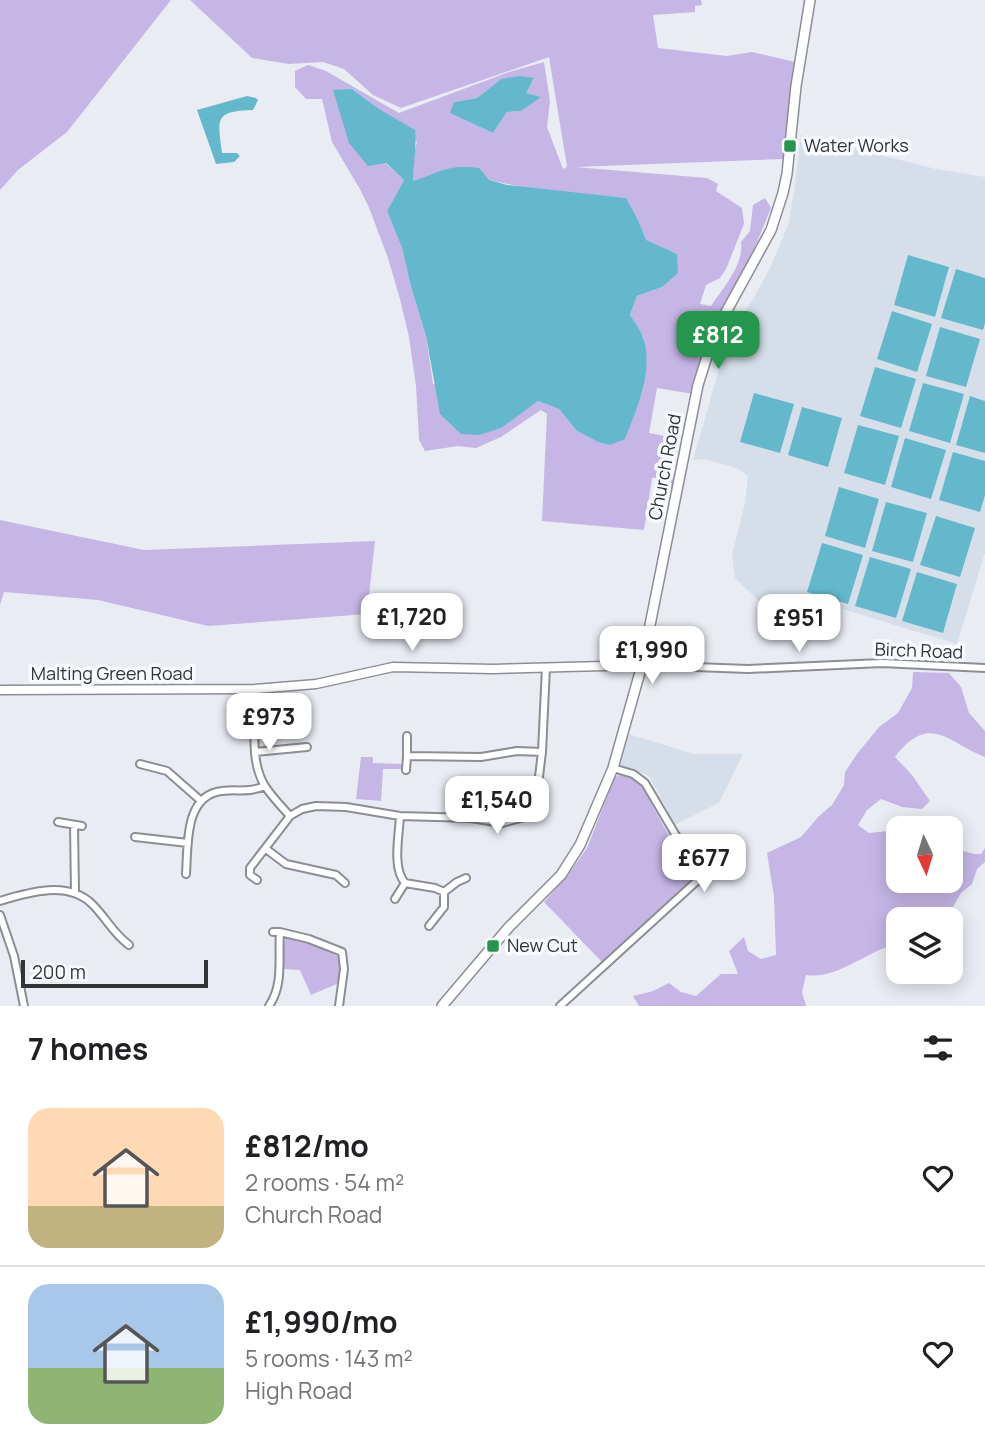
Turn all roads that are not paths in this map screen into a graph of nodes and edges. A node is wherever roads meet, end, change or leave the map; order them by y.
1 (810, 0) edge
2 (642, 665) junction
3 (545, 667) junction
4 (985, 668) edge
5 (255, 689) junction
6 (0, 690) edge
7 (407, 736) dead end
8 (307, 747) dead end
9 (255, 752) junction
10 (542, 752) junction
11 (407, 756) junction
12 (140, 764) dead end
13 (613, 768) junction
14 (407, 770) dead end
15 (265, 786) junction
16 (200, 800) junction
17 (290, 816) junction
18 (400, 816) junction
19 (58, 822) dead end
20 (135, 837) dead end
21 (188, 843) junction
22 (266, 849) junction
23 (186, 874) dead end
24 (466, 878) dead end
25 (257, 880) dead end
26 (345, 883) dead end
27 (405, 883) junction
28 (75, 892) junction
29 (444, 892) junction
30 (395, 899) dead end
31 (0, 901) edge
32 (0, 915) edge
33 (429, 926) dead end
34 (129, 945) dead end
35 (24, 1006) edge
36 (268, 1006) edge
37 (339, 1006) edge
38 (442, 1006) edge
39 (560, 1006) edge

1 - 2 main road, Church Road
2 - 3 street, Malting Green Road
2 - 4 street, Birch Road
2 - 13 main road, Church Road
3 - 5 street, Malting Green Road
3 - 10 street
5 - 6 street, Malting Green Road
5 - 9 street
7 - 11 street
8 - 9 street
9 - 15 street
10 - 11 street
10 - 18 street
11 - 14 street
12 - 16 street
13 - 38 main road, Church Road
13 - 39 street
15 - 16 street
15 - 17 street
16 - 21 street
17 - 18 street
17 - 22 street
18 - 27 street
19 - 28 street
20 - 21 street
21 - 23 street
22 - 25 street
22 - 26 street
24 - 29 street
27 - 29 street
27 - 30 street
28 - 31 street
28 - 34 street
29 - 33 street
32 - 35 street
36 - 37 street

